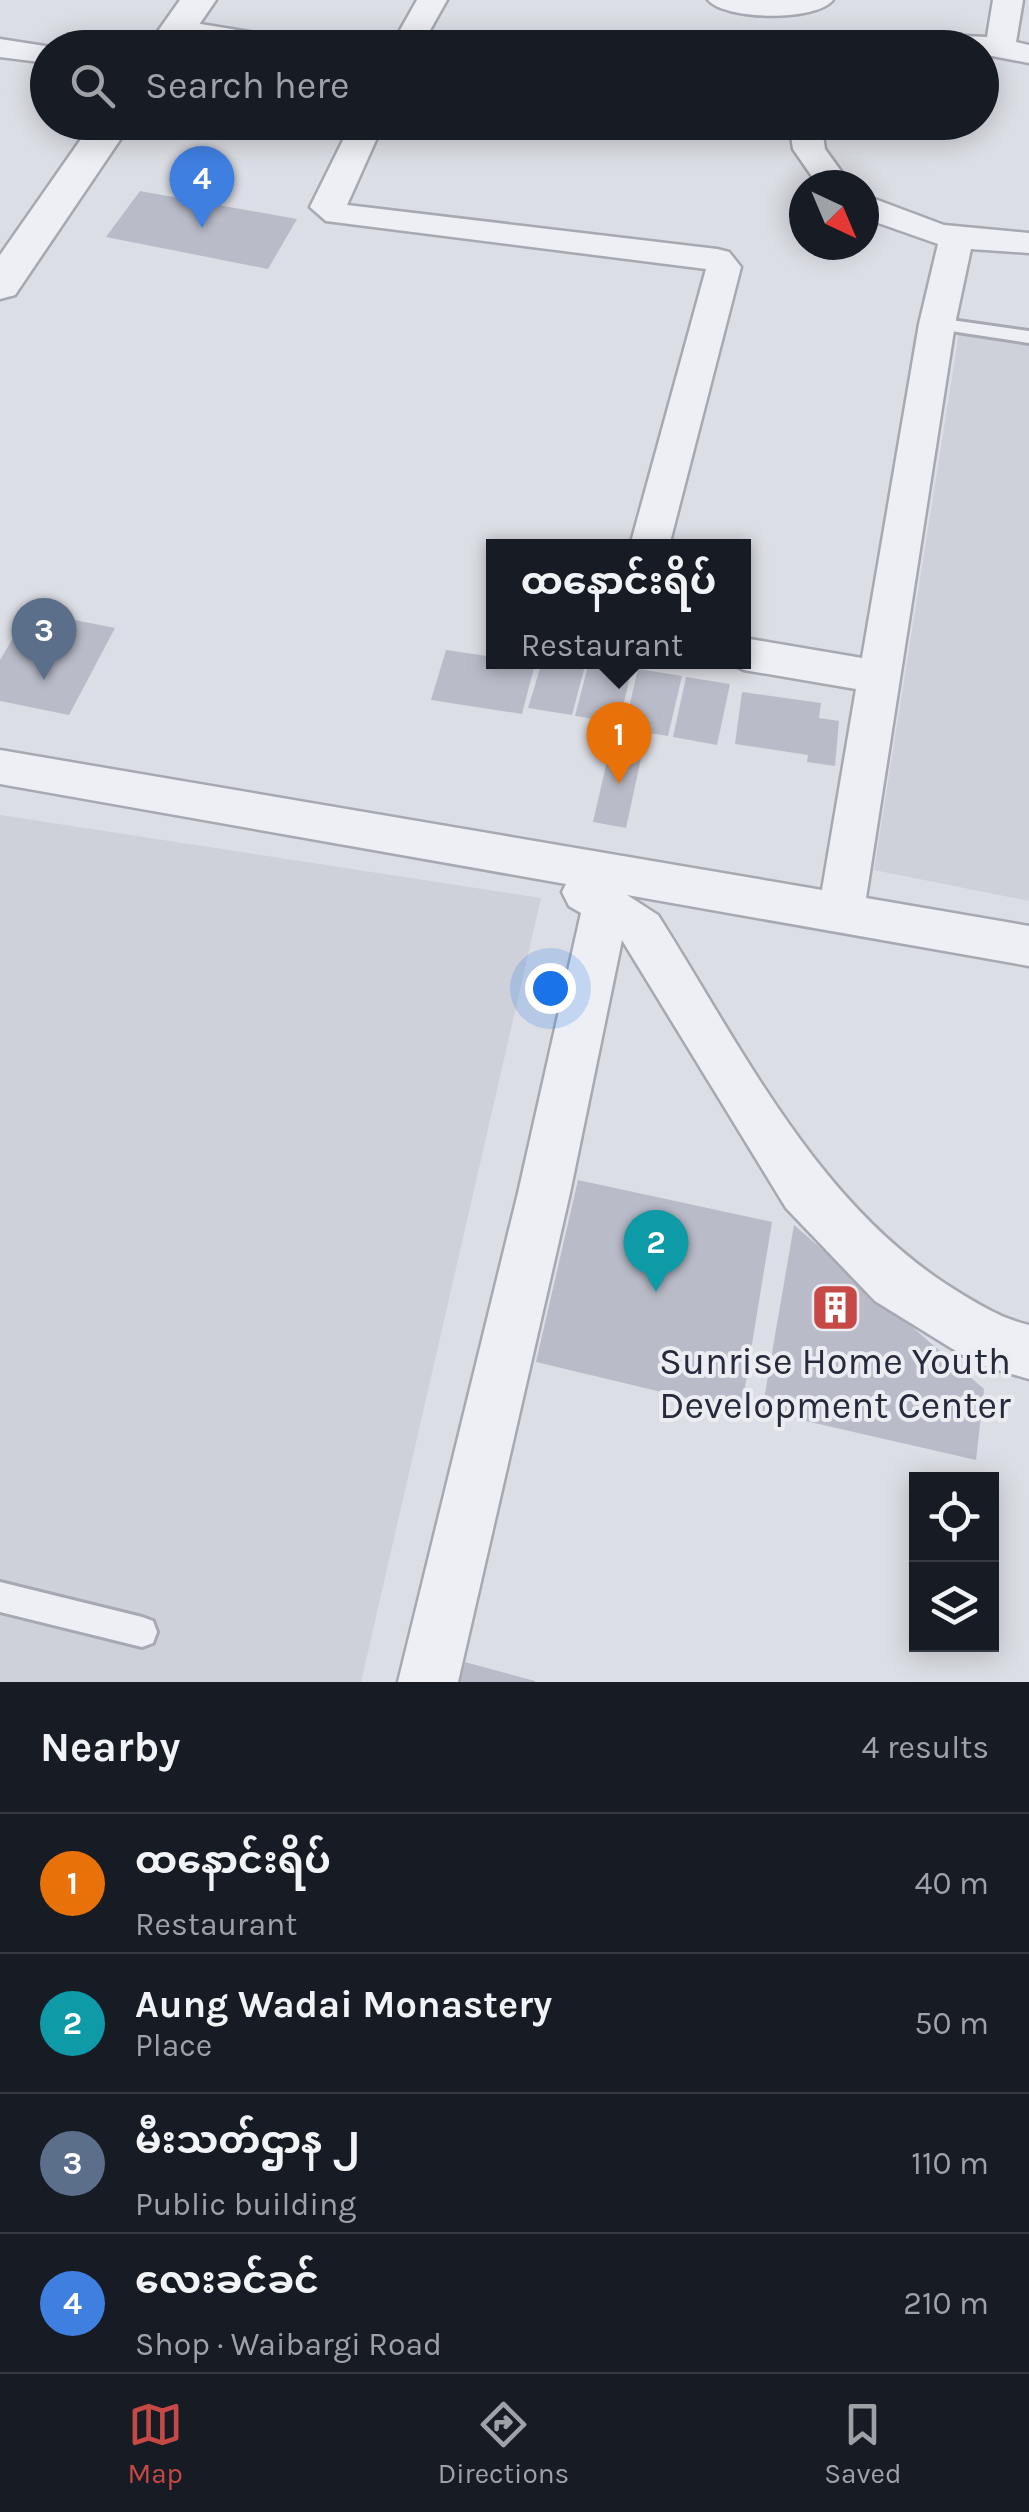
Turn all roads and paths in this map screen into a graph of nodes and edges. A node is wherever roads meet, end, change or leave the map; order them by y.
1 (432, 0) edge
2 (723, 0) edge
3 (818, 0) edge
4 (1008, 0) edge
5 (415, 30) edge
6 (0, 48) edge
7 (1014, 50) edge
8 (30, 52) edge
9 (101, 140) edge
10 (360, 140) edge
11 (808, 140) edge
12 (824, 170) edge
13 (879, 214) edge
14 (956, 240) junction
15 (1029, 243) edge
16 (0, 286) edge
17 (937, 324) junction
18 (1029, 338) edge
19 (652, 539) edge
20 (751, 655) edge
21 (882, 677) junction
22 (1, 770) edge
23 (548, 862) junction
24 (604, 908) junction
25 (840, 912) junction
26 (1029, 946) edge
27 (1029, 1352) edge
28 (0, 1596) edge
29 (142, 1632) dead end
30 (428, 1682) edge

1 - 5 street
2 - 3 street
4 - 7 street
6 - 8 street
9 - 16 street
10 - 19 street
11 - 12 street
13 - 14 street
14 - 15 street
14 - 17 street
17 - 18 lane
17 - 21 street
20 - 21 street
21 - 25 street
22 - 23 street
23 - 24 street
23 - 25 street
24 - 27 street
24 - 30 street
25 - 26 street
28 - 29 lane

